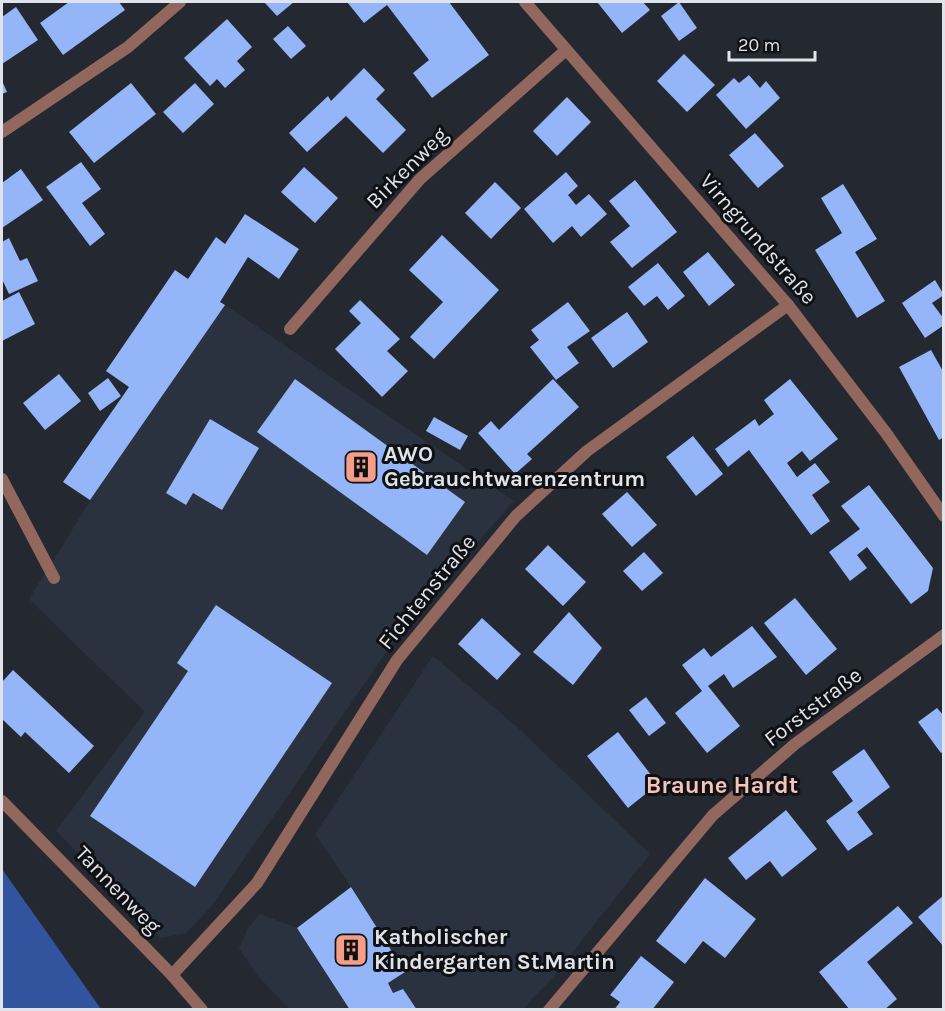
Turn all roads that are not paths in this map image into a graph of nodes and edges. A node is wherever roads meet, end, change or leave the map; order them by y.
1 (180, 2) edge
2 (525, 2) edge
3 (566, 50) junction
4 (2, 132) edge
5 (788, 305) junction
6 (290, 329) dead end
7 (2, 479) edge
8 (944, 516) edge
9 (54, 578) dead end
10 (944, 635) edge
11 (2, 801) edge
12 (172, 975) junction
13 (202, 1010) edge
14 (549, 1010) edge

1 - 4 street
2 - 3 street, Virngrundstraße
3 - 5 street, Virngrundstraße
3 - 6 street, Birkenweg
5 - 8 street, Virngrundstraße
5 - 12 street, Fichtenstraße
7 - 9 street
10 - 14 street, Forststraße
11 - 12 street, Tannenweg
12 - 13 street, Tannenweg

